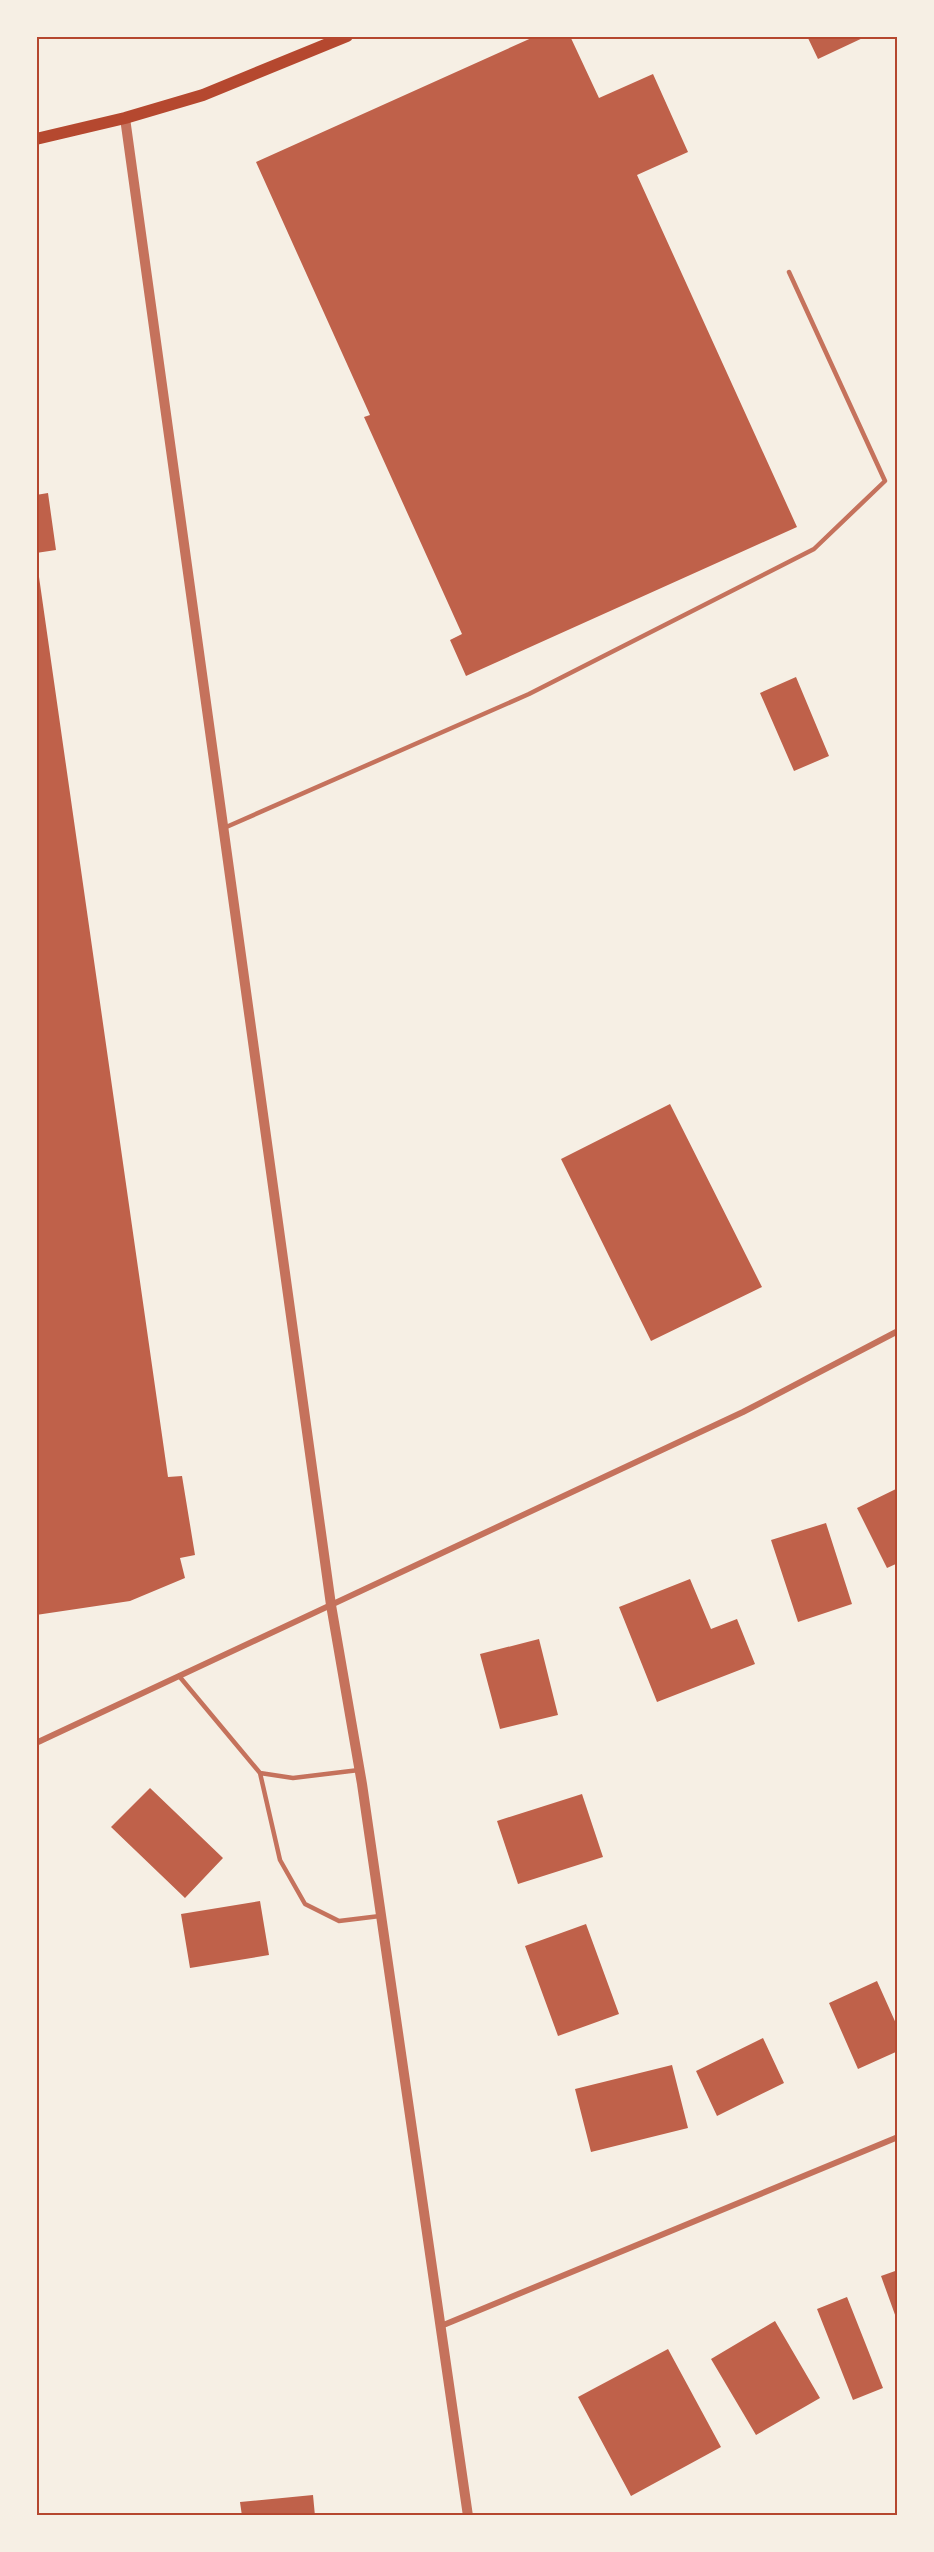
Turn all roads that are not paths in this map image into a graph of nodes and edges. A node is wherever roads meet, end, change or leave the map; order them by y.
1 (347, 36) edge
2 (125, 118) junction
3 (36, 139) edge
4 (789, 272) dead end
5 (224, 828) junction
6 (898, 1331) edge
7 (331, 1605) junction
8 (179, 1676) junction
9 (36, 1743) edge
10 (359, 1770) junction
11 (260, 1773) junction
12 (381, 1916) junction
13 (898, 2137) edge
14 (441, 2326) junction
15 (468, 2516) edge

1 - 2 main road
2 - 3 main road
2 - 5 street
4 - 5 lane
5 - 7 street
6 - 7 street
7 - 8 street
7 - 10 street
8 - 9 street
8 - 11 lane
10 - 11 lane
10 - 12 street
11 - 12 lane
12 - 14 street
13 - 14 street
14 - 15 street

